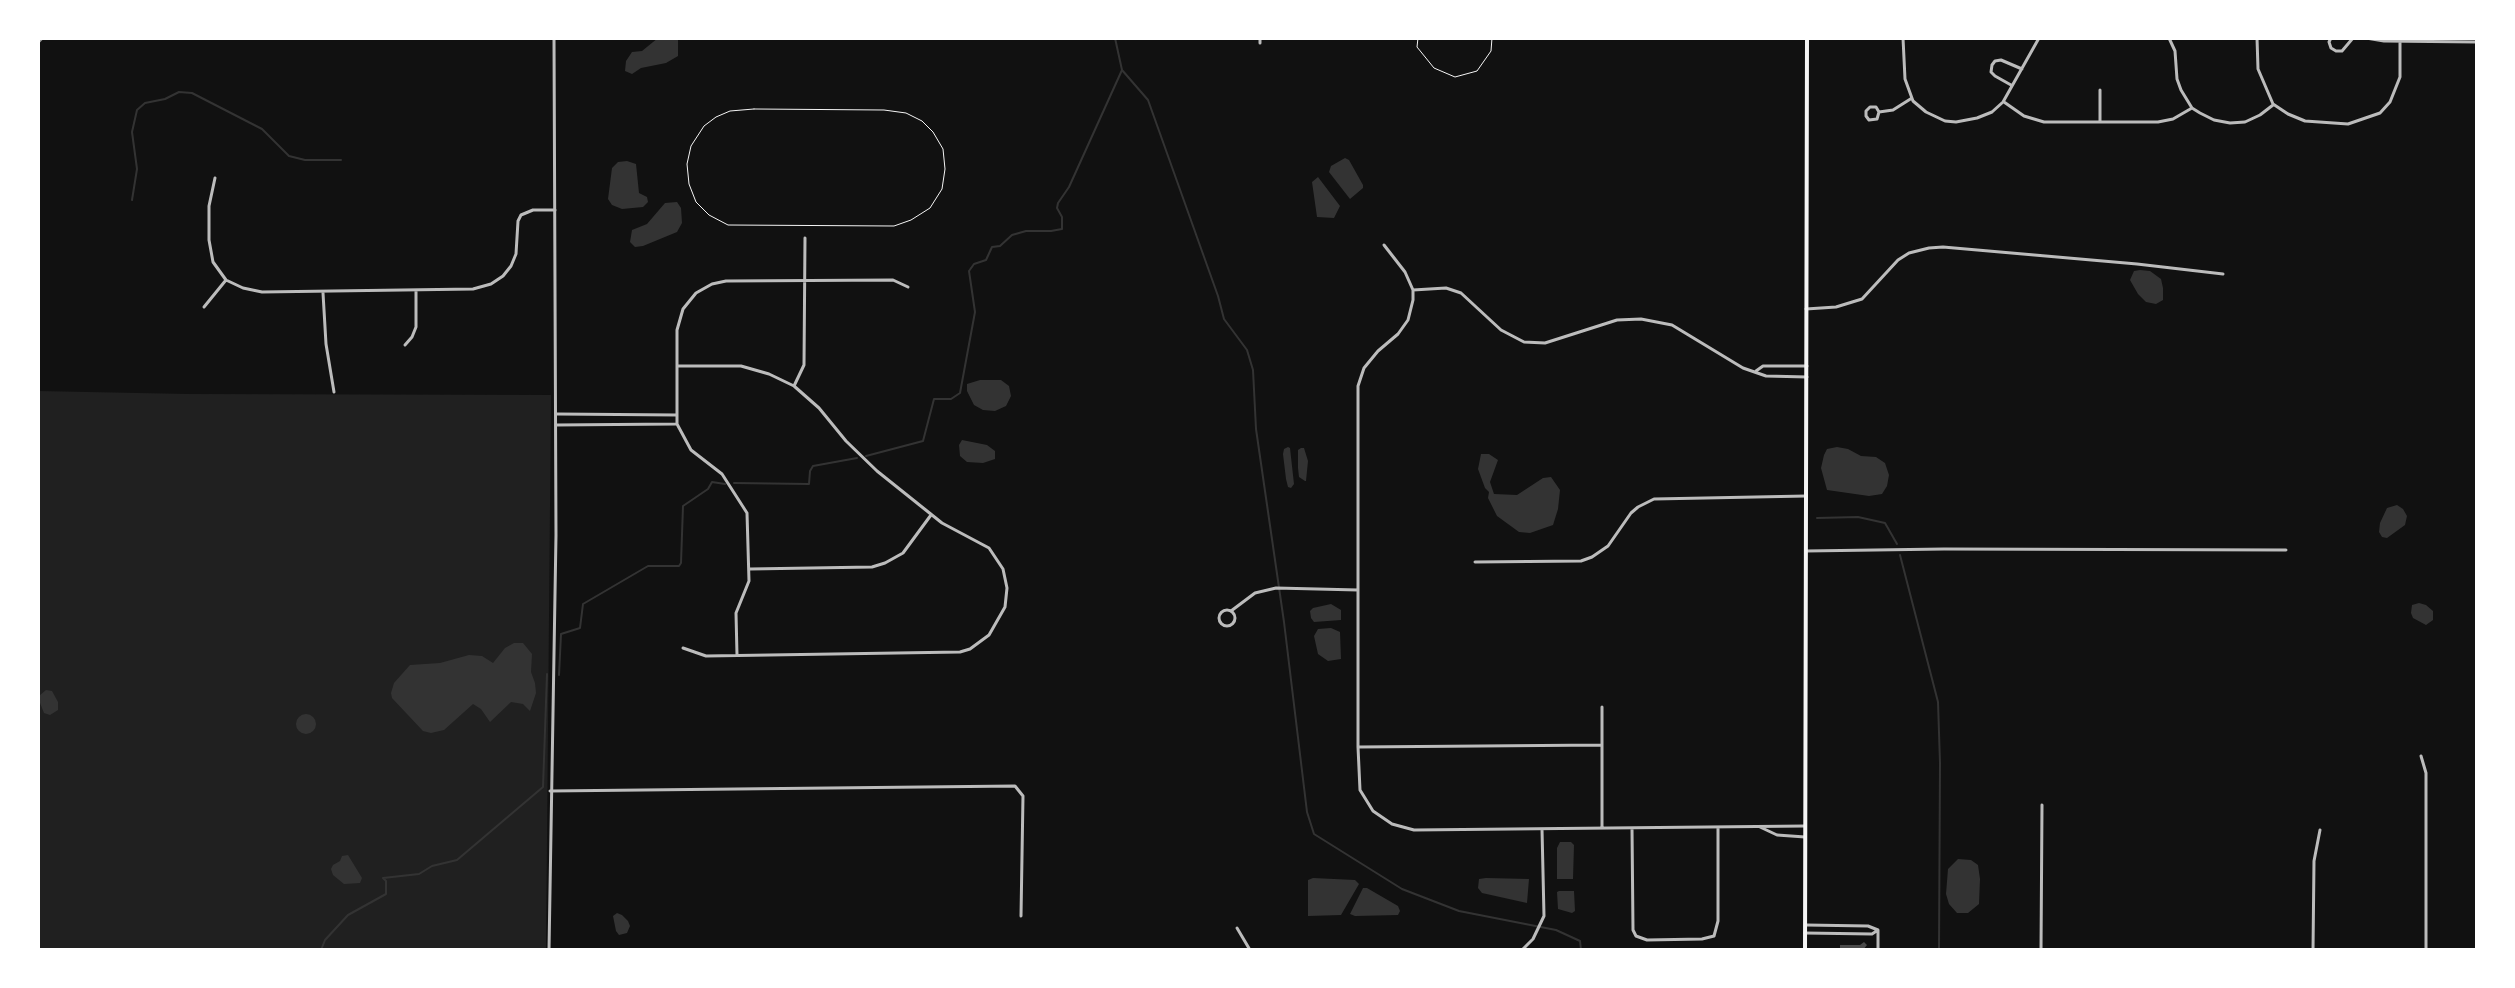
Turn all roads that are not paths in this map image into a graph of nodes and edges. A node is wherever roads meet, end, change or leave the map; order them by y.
1 (554, 38) edge
2 (1807, 38) edge
3 (1903, 38) edge
4 (2039, 38) edge
5 (2169, 38) edge
6 (2257, 38) edge
7 (2331, 38) edge
8 (2353, 38) edge
9 (2366, 38) edge
10 (2400, 40) edge
11 (2477, 42) edge
12 (2022, 69) junction
13 (2012, 86) junction
14 (2100, 90) dead end
15 (1912, 98) junction
16 (2003, 102) junction
17 (2273, 104) junction
18 (2192, 108) junction
19 (1879, 112) dead end
20 (2100, 122) junction
21 (215, 178) dead end
22 (555, 210) junction
23 (805, 238) dead end
24 (1384, 245) dead end
25 (2223, 274) dead end
26 (805, 279) junction
27 (226, 280) junction
28 (908, 287) dead end
29 (1413, 290) junction
30 (416, 291) junction
31 (323, 293) junction
32 (204, 307) dead end
33 (1806, 309) junction
34 (405, 345) dead end
35 (677, 366) junction
36 (1807, 366) junction
37 (1756, 371) junction
38 (1807, 377) junction
39 (794, 386) junction
40 (334, 392) dead end
41 (556, 414) junction
42 (677, 415) junction
43 (677, 424) junction
44 (556, 425) junction
45 (1806, 496) junction
46 (931, 515) junction
47 (2286, 550) dead end
48 (1806, 551) junction
49 (1475, 562) dead end
50 (749, 569) junction
51 (1358, 590) junction
52 (1231, 611) junction
53 (683, 648) dead end
54 (737, 655) junction
55 (1602, 707) dead end
56 (1602, 745) junction
57 (1358, 747) junction
58 (2421, 756) dead end
59 (550, 791) junction
60 (2042, 805) dead end
61 (1805, 826) junction
62 (1718, 827) junction
63 (1760, 827) junction
64 (1602, 828) junction
65 (1632, 828) junction
66 (1542, 829) junction
67 (2320, 830) dead end
68 (1805, 837) junction
69 (2477, 901) edge
70 (2477, 912) edge
71 (1021, 916) dead end
72 (1805, 925) junction
73 (1237, 928) dead end
74 (1878, 930) junction
75 (1805, 933) junction
76 (549, 950) edge
77 (1250, 950) edge
78 (1522, 950) edge
79 (1805, 950) edge
80 (1878, 950) edge
81 (2041, 950) edge
82 (2313, 950) edge
83 (2426, 950) edge

1 - 22 street
2 - 33 main road
3 - 15 street
4 - 12 street
5 - 18 street
6 - 17 street
7 - 8 street
9 - 10 street
10 - 11 street
10 - 17 street
12 - 13 street
12 - 13 street
13 - 16 street
14 - 20 street
15 - 16 street
15 - 19 street
16 - 20 street
17 - 18 street
18 - 20 street
21 - 27 street
22 - 30 street
22 - 41 street
23 - 26 street
24 - 29 street
25 - 33 street
26 - 28 street
26 - 35 street
26 - 39 street
27 - 31 street
27 - 32 street
29 - 37 street
29 - 51 street
30 - 31 street
30 - 34 street
31 - 40 street
33 - 36 main road
35 - 39 street
35 - 42 street
36 - 37 street
36 - 38 main road
37 - 38 street
38 - 45 main road
39 - 46 street
41 - 42 street
41 - 44 street
42 - 43 street
43 - 44 street
43 - 50 street
44 - 59 street
45 - 48 main road
45 - 49 street
46 - 50 street
46 - 54 street
47 - 48 street
48 - 61 main road
50 - 54 street
51 - 52 street
51 - 57 street
52 - 52 street
53 - 54 street
55 - 56 street
56 - 57 street
56 - 64 street
57 - 66 street
58 - 83 street
59 - 71 street
59 - 76 street
60 - 81 street
61 - 63 street
61 - 68 main road
62 - 63 street
62 - 65 street
62 - 65 street
63 - 68 street
64 - 65 street
64 - 66 street
66 - 78 street
67 - 82 street
68 - 72 main road
69 - 70 street
72 - 74 street
72 - 75 main road
73 - 77 street
74 - 75 street
74 - 80 street
75 - 79 main road

